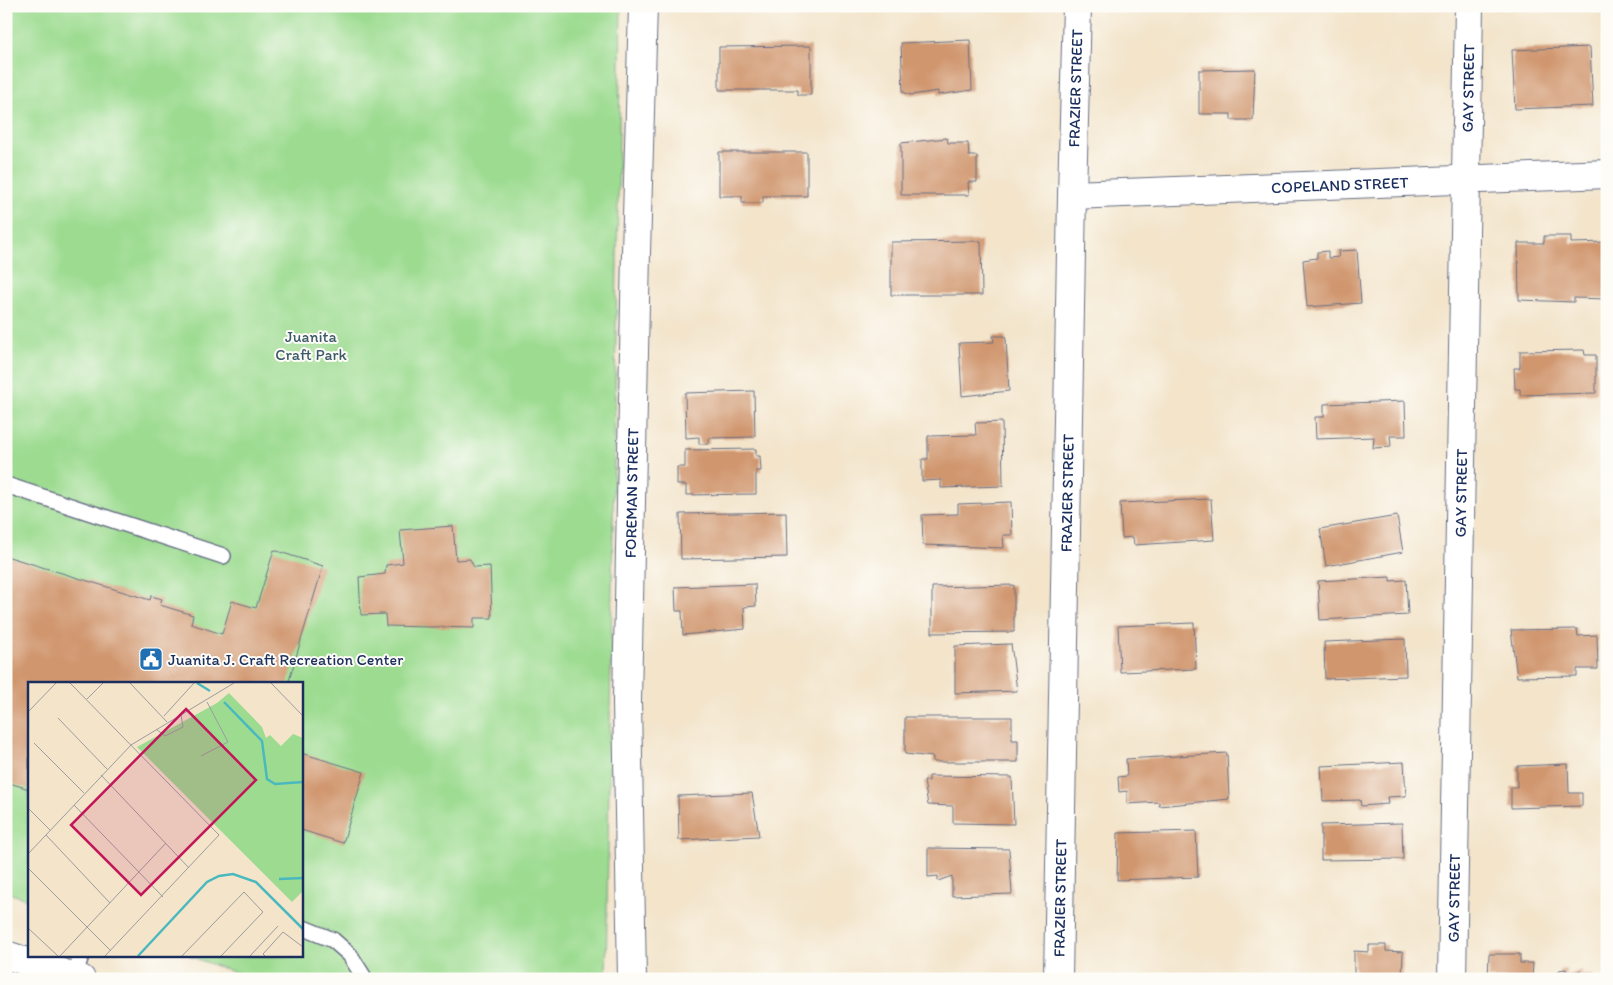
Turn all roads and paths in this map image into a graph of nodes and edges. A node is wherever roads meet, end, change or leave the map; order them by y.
1 (643, 6) edge
2 (1078, 6) edge
3 (1469, 6) edge
4 (1607, 174) edge
5 (1466, 179) junction
6 (1072, 195) junction
7 (6, 485) edge
8 (223, 556) dead end
9 (302, 927) edge
10 (6, 955) edge
11 (79, 970) edge
12 (362, 979) edge
13 (632, 979) edge
14 (1058, 979) edge
15 (1452, 979) edge

1 - 13 street, FOREMAN STREET
2 - 6 street, FRAZIER STREET
3 - 5 street, GAY STREET
4 - 5 street, COPELAND STREET
5 - 6 street, COPELAND STREET
5 - 15 street, GAY STREET
6 - 14 street, FRAZIER STREET
7 - 8 lane
9 - 12 lane
10 - 11 street

